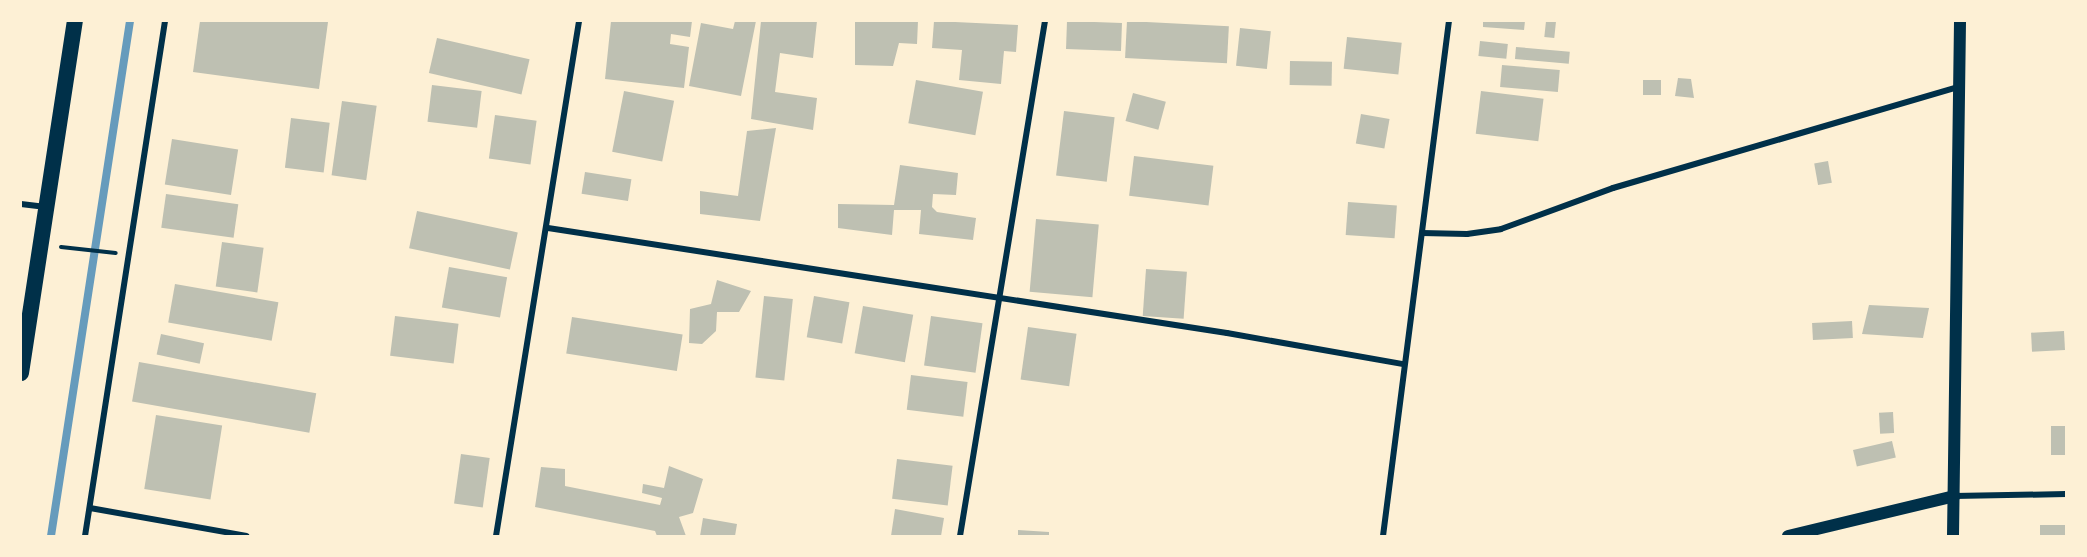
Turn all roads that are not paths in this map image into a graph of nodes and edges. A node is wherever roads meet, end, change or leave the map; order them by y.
1 (75, 21) edge
2 (165, 21) edge
3 (579, 21) edge
4 (1045, 21) edge
5 (1449, 21) edge
6 (1960, 21) edge
7 (1959, 87) junction
8 (21, 204) edge
9 (46, 207) junction
10 (548, 228) junction
11 (1422, 232) junction
12 (1001, 300) junction
13 (1402, 364) junction
14 (21, 373) edge
15 (2066, 494) edge
16 (1954, 496) junction
17 (90, 508) junction
18 (85, 536) edge
19 (248, 536) edge
20 (496, 536) edge
21 (960, 536) edge
22 (1383, 536) edge
23 (1788, 536) edge
24 (1953, 536) edge

1 - 9 highway
2 - 17 street
3 - 10 street
4 - 12 street
5 - 11 street
6 - 7 main road
7 - 11 street
7 - 16 main road
8 - 9 street
9 - 14 highway
10 - 12 street
10 - 20 street
11 - 13 street
12 - 13 street
12 - 21 street
13 - 22 street
15 - 16 street
16 - 23 main road
16 - 24 main road
17 - 18 street
17 - 19 street

